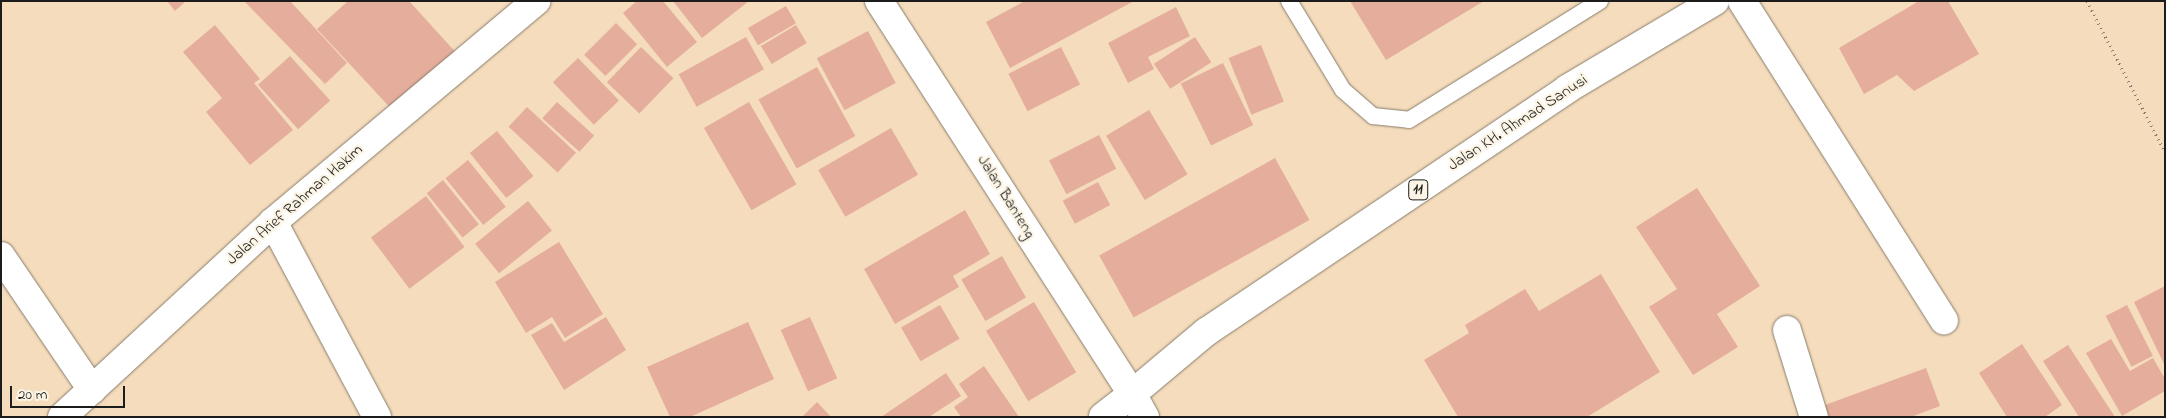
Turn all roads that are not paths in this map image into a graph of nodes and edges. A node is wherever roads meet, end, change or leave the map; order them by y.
1 (536, 1) edge
2 (879, 1) edge
3 (1289, 1) edge
4 (1600, 1) edge
5 (1715, 1) edge
6 (1742, 1) edge
7 (273, 222) junction
8 (1, 256) edge
9 (1944, 320) dead end
10 (1787, 330) dead end
11 (92, 390) junction
12 (1138, 406) edge
13 (62, 417) edge
14 (377, 417) edge
15 (1103, 417) edge
16 (1814, 417) edge

1 - 7 main road, Jalan Arief Rahman Hakim
2 - 12 main road, Jalan Banteng
3 - 4 lane
5 - 12 main road, Jalan KH. Ahmad Sanusi / 11
6 - 9 main road
7 - 11 main road, Jalan Arief Rahman Hakim
7 - 14 main road
8 - 11 main road
10 - 16 main road
11 - 13 main road, Jalan Arief Rahman Hakim
12 - 15 main road, Jalan KH. Ahmad Sanusi

